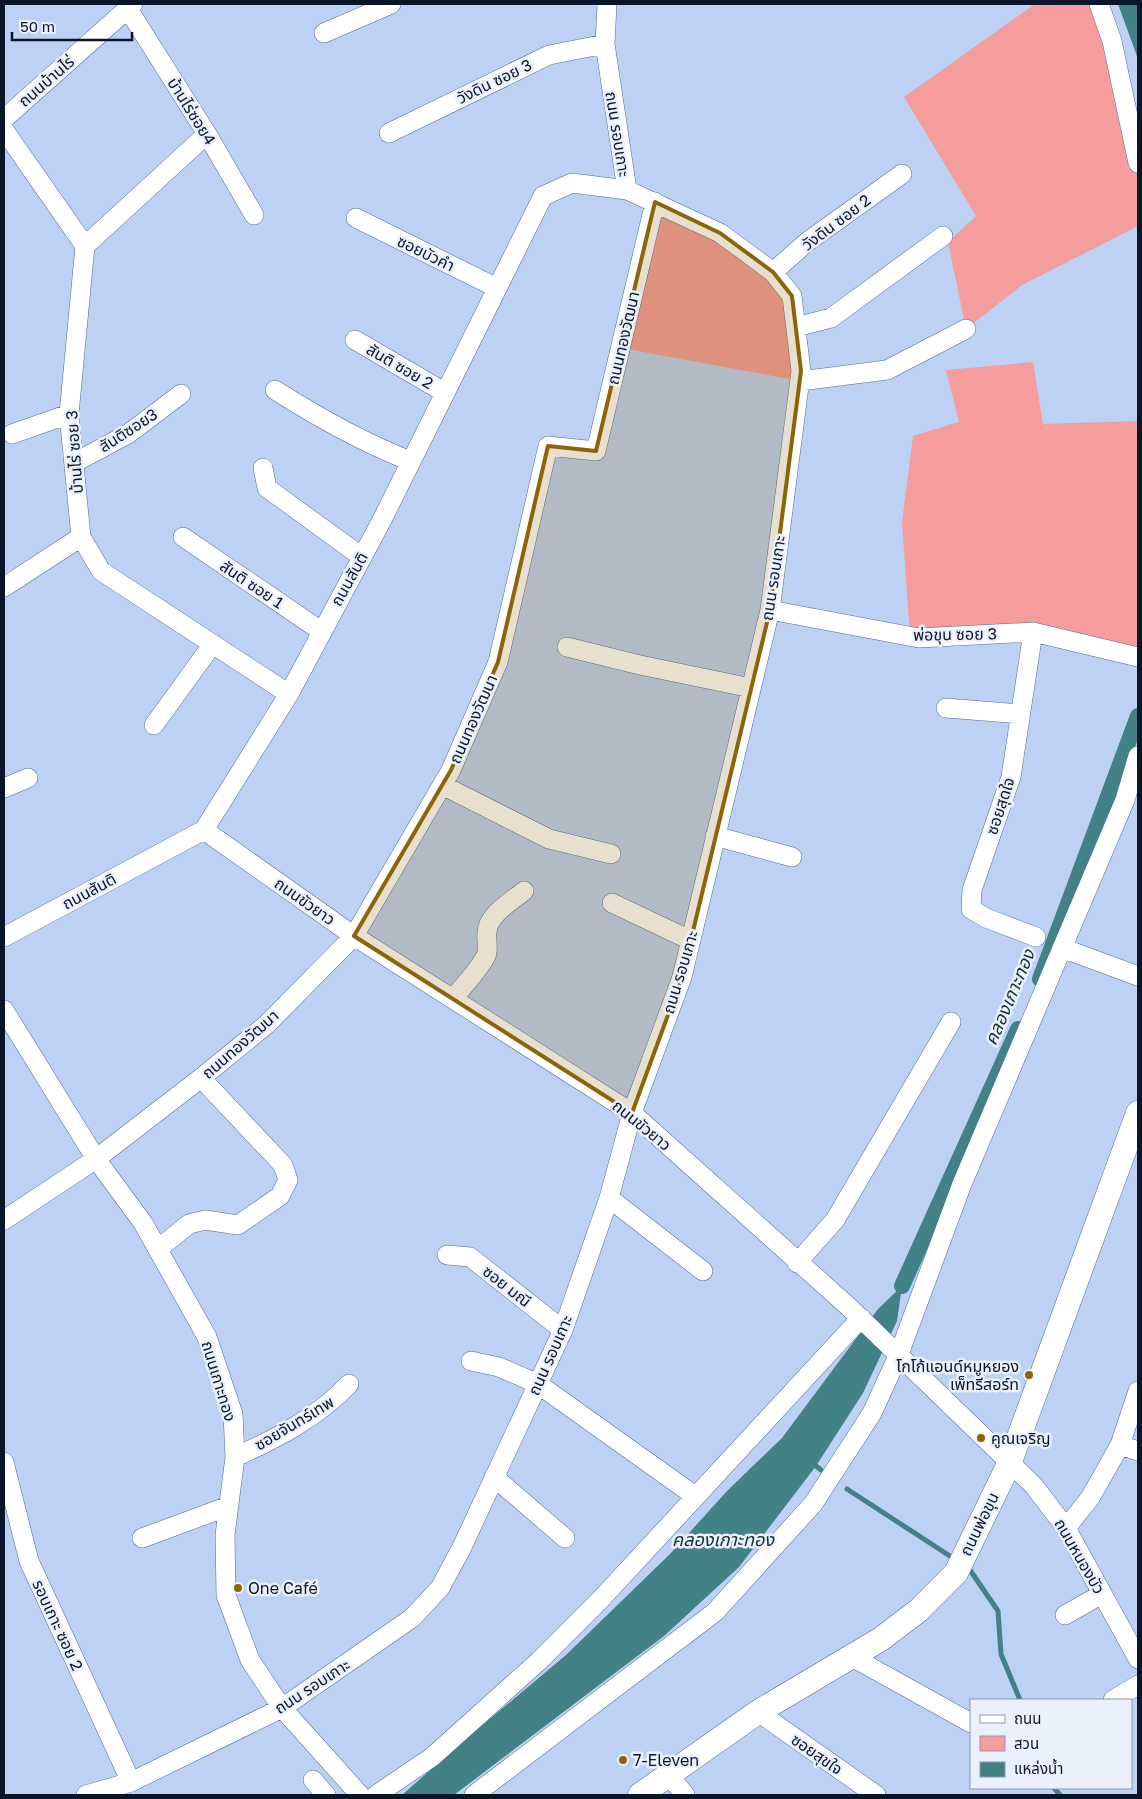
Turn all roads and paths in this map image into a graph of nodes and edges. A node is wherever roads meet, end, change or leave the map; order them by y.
1 (391, 4) edge
2 (607, 4) edge
3 (1098, 4) edge
4 (130, 7) edge
5 (324, 33) dead end
6 (605, 44) junction
7 (4, 119) edge
8 (4, 130) edge
9 (207, 134) junction
10 (388, 134) dead end
11 (1138, 163) edge
12 (902, 174) dead end
13 (627, 190) junction
14 (655, 202) junction
15 (254, 215) dead end
16 (356, 218) dead end
17 (943, 236) dead end
18 (85, 246) junction
19 (773, 272) junction
20 (496, 287) junction
21 (796, 327) junction
22 (966, 329) dead end
23 (355, 340) dead end
24 (800, 381) junction
25 (275, 390) dead end
26 (444, 392) junction
27 (181, 394) dead end
28 (69, 414) junction
29 (12, 434) dead end
30 (410, 461) junction
31 (74, 463) junction
32 (263, 468) dead end
33 (183, 537) dead end
34 (80, 538) junction
35 (362, 557) junction
36 (4, 587) edge
37 (770, 610) junction
38 (321, 631) junction
39 (1033, 632) junction
40 (212, 645) junction
41 (566, 647) dead end
42 (1138, 657) edge
43 (751, 688) junction
44 (289, 694) junction
45 (946, 708) dead end
46 (1020, 714) junction
47 (154, 724) dead end
48 (1138, 756) edge
49 (28, 778) dead end
50 (442, 785) junction
51 (4, 788) edge
52 (204, 830) junction
53 (715, 836) junction
54 (611, 854) dead end
55 (792, 857) dead end
56 (524, 891) dead end
57 (612, 903) dead end
58 (354, 936) junction
59 (1036, 937) dead end
60 (4, 938) edge
61 (690, 940) junction
62 (1062, 948) junction
63 (1138, 976) edge
64 (453, 999) junction
65 (4, 1010) edge
66 (951, 1022) dead end
67 (201, 1078) junction
68 (632, 1113) junction
69 (1138, 1113) edge
70 (96, 1159) junction
71 (609, 1198) junction
72 (4, 1220) edge
73 (158, 1249) junction
74 (447, 1255) dead end
75 (797, 1262) junction
76 (703, 1271) dead end
77 (860, 1318) junction
78 (563, 1330) junction
79 (899, 1354) junction
80 (471, 1361) dead end
81 (349, 1384) dead end
82 (538, 1384) junction
83 (1138, 1391) edge
84 (1120, 1445) junction
85 (1138, 1451) edge
86 (234, 1457) junction
87 (4, 1462) edge
88 (1008, 1464) junction
89 (494, 1477) junction
90 (695, 1496) junction
91 (229, 1506) junction
92 (1066, 1528) junction
93 (142, 1538) dead end
94 (565, 1538) dead end
95 (1102, 1594) junction
96 (1065, 1615) dead end
97 (852, 1657) junction
98 (1138, 1659) edge
99 (1138, 1685) edge
100 (1115, 1699) edge
101 (282, 1708) junction
102 (758, 1712) junction
103 (970, 1722) edge
104 (669, 1775) junction
105 (313, 1780) dead end
106 (131, 1782) junction
107 (86, 1795) edge
108 (326, 1795) edge
109 (360, 1795) edge
110 (376, 1795) edge
111 (474, 1795) edge
112 (640, 1795) edge
113 (685, 1795) edge
114 (876, 1795) edge

1 - 5 street
2 - 6 street, ถนน รอบเกาะ
3 - 11 street
4 - 7 street, ถนนบ้านไร่
4 - 9 street, บ้านไร่ซอย4
6 - 10 street, วังดิน ซอย 3
6 - 13 street, ถนน รอบเกาะ
8 - 18 street
9 - 15 street, บ้านไร่ซอย4
9 - 18 street
12 - 19 street, วังดิน ซอย 2
13 - 14 street, ถนน รอบเกาะ
13 - 20 street, ถนนสันติ
14 - 19 street, ถนน รอบเกาะ
14 - 50 street, ถนนทองวัฒนา
16 - 20 street, ซอยบัวคำ
17 - 21 street
18 - 28 street, บ้านไร่ ซอย 3
19 - 21 street, ถนน รอบเกาะ
20 - 26 street, ถนนสันติ
21 - 24 street, ถนน รอบเกาะ
22 - 24 street
23 - 26 street, สันติ ซอย 2
24 - 37 street, ถนน รอบเกาะ
25 - 30 street
26 - 30 street, ถนนสันติ
27 - 31 street, สันติซอย3
28 - 29 street
28 - 31 street, บ้านไร่ ซอย 3
30 - 35 street, ถนนสันติ
31 - 34 street, บ้านไร่ ซอย 3
32 - 35 street
33 - 38 street, สันติ ซอย 1
34 - 36 street
34 - 40 street, บ้านไร่ ซอย 3
35 - 38 street, ถนนสันติ
37 - 39 street, พ่อขุน ซอย 3
37 - 43 street, ถนน รอบเกาะ
38 - 44 street, ถนนสันติ
39 - 42 street, พ่อขุน ซอย 3
39 - 46 street, ซอยสุดใจ
40 - 44 street, บ้านไร่ ซอย 3
40 - 47 street
41 - 43 street
43 - 53 street, ถนน รอบเกาะ
44 - 52 street, ถนนสันติ
45 - 46 street
46 - 59 street, ซอยสุดใจ
48 - 62 street
49 - 51 street
50 - 54 street
50 - 58 street, ถนนทองวัฒนา
52 - 58 street, ถนนขัวยาว
52 - 60 street, ถนนสันติ
53 - 55 street
53 - 61 street, ถนน รอบเกาะ
56 - 64 street
57 - 61 street
58 - 64 street, ถนนขัวยาว
58 - 67 street, ถนนทองวัฒนา
61 - 68 street, ถนน รอบเกาะ
62 - 63 street
62 - 79 street
64 - 68 street, ถนนขัวยาว
65 - 70 street, ถนนเกาะทอง
66 - 75 street
67 - 70 street, ถนนทองวัฒนา
67 - 73 street
68 - 71 street, ถนน รอบเกาะ
68 - 75 street, ถนนขัวยาว
69 - 88 main road, ถนนพ่อขุน
70 - 72 street
70 - 73 street, ถนนเกาะทอง
71 - 76 street
71 - 78 street, ถนน รอบเกาะ
73 - 86 street, ถนนเกาะทอง
74 - 78 street, ซอย มณี
75 - 77 street, ถนนขัวยาว
77 - 79 street, ถนนขัวยาว
77 - 90 street
78 - 82 street, ถนน รอบเกาะ
79 - 88 street, ถนนขัวยาว
79 - 111 street
80 - 82 street
81 - 86 street, ซอยจันทร์เทพ
82 - 89 street, ถนน รอบเกาะ
82 - 90 street
83 - 84 street
84 - 85 street
84 - 92 street
86 - 91 street, ถนนเกาะทอง
87 - 106 street, รอบเกาะ ซอย 2
88 - 92 street, ถนนหนองบัว
88 - 97 main road, ถนนพ่อขุน
89 - 94 street
89 - 101 street, ถนน รอบเกาะ
90 - 110 street
91 - 93 street
91 - 101 street, ถนนเกาะทอง
92 - 95 street, ถนนหนองบัว
95 - 96 street
95 - 98 street, ถนนหนองบัว
97 - 102 main road, ถนนพ่อขุน
97 - 103 street
99 - 100 street
101 - 106 street, ถนน รอบเกาะ
101 - 109 street, ถนนเกาะทอง
102 - 104 main road, ถนนพ่อขุน
102 - 114 street, ซอยสุขใจ
104 - 112 main road, ถนนพ่อขุน
104 - 113 street
105 - 108 street
106 - 107 street, ถนน รอบเกาะ

